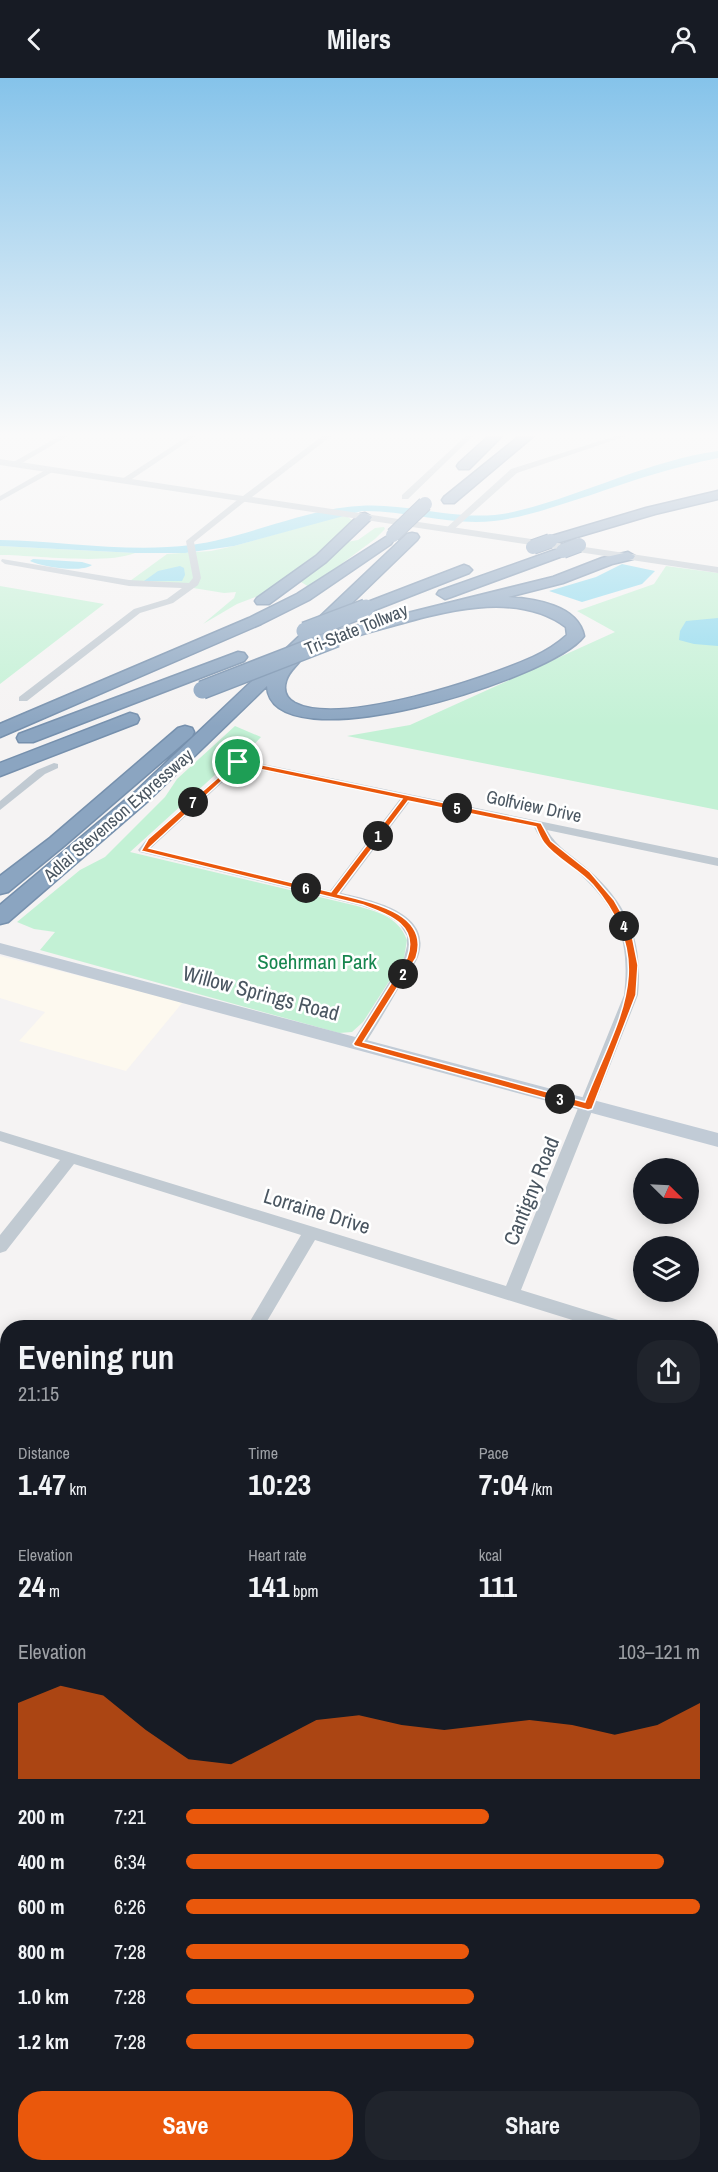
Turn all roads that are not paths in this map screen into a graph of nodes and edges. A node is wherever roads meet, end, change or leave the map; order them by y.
1 (202, 532) edge
2 (346, 532) edge
3 (397, 532) edge
4 (416, 532) edge
5 (480, 532) edge
6 (595, 532) edge
7 (652, 532) edge
8 (389, 538) junction
9 (557, 546) junction
10 (590, 554) junction
11 (628, 556) joint
12 (5, 561) dead end
13 (718, 570) edge
14 (191, 586) junction
15 (469, 603) junction
16 (340, 636) junction
17 (309, 637) junction
18 (281, 641) dead end
19 (244, 655) dead end
20 (133, 672) junction
21 (184, 698) dead end
22 (24, 699) dead end
23 (151, 710) dead end
24 (0, 731) edge
25 (0, 748) edge
26 (54, 766) dead end
27 (0, 770) edge
28 (406, 798) junction
29 (0, 807) edge
30 (539, 825) junction
31 (718, 862) edge
32 (0, 887) edge
33 (333, 895) junction
34 (0, 916) edge
35 (0, 948) edge
36 (358, 1044) junction
37 (588, 1106) junction
38 (0, 1136) edge
39 (718, 1140) edge
40 (70, 1159) junction
41 (311, 1233) junction
42 (0, 1247) edge
43 (512, 1292) junction
44 (259, 1320) edge
45 (598, 1320) edge

1 - 14 street
2 - 20 highway
3 - 8 highway, Adlai Stevenson Expressway, bridge
4 - 17 highway, Adlai Stevenson Expressway
5 - 10 street
6 - 9 highway, Tri-State Tollway
7 - 10 highway, Tri-State Tollway
8 - 20 highway
8 - 32 highway, Adlai Stevenson Expressway
9 - 10 highway, Tri-State Tollway, bridge
9 - 16 highway, Tri-State Tollway
9 - 18 highway, Tri-State Tollway, bridge
10 - 11 highway
10 - 15 highway
11 - 13 street
12 - 14 street
14 - 22 street
15 - 16 highway
15 - 17 highway
16 - 21 highway, Tri-State Tollway, bridge
17 - 34 highway, Adlai Stevenson Expressway
19 - 25 highway
20 - 24 highway
23 - 27 highway
26 - 29 street
28 - 30 street, Golfview Drive
28 - 33 street
28 - 33 street, Golfview Drive
30 - 31 street, Golfview Drive
30 - 37 street, Cantigny Road
33 - 36 street
35 - 36 main road, Willow Springs Road
36 - 37 main road, Willow Springs Road
37 - 39 main road, Willow Springs Road
37 - 43 street, Cantigny Road
38 - 40 street, Lorraine Drive
40 - 41 street, Lorraine Drive
40 - 42 street
41 - 43 street, Lorraine Drive
41 - 44 street
43 - 45 street, Lorraine Drive

